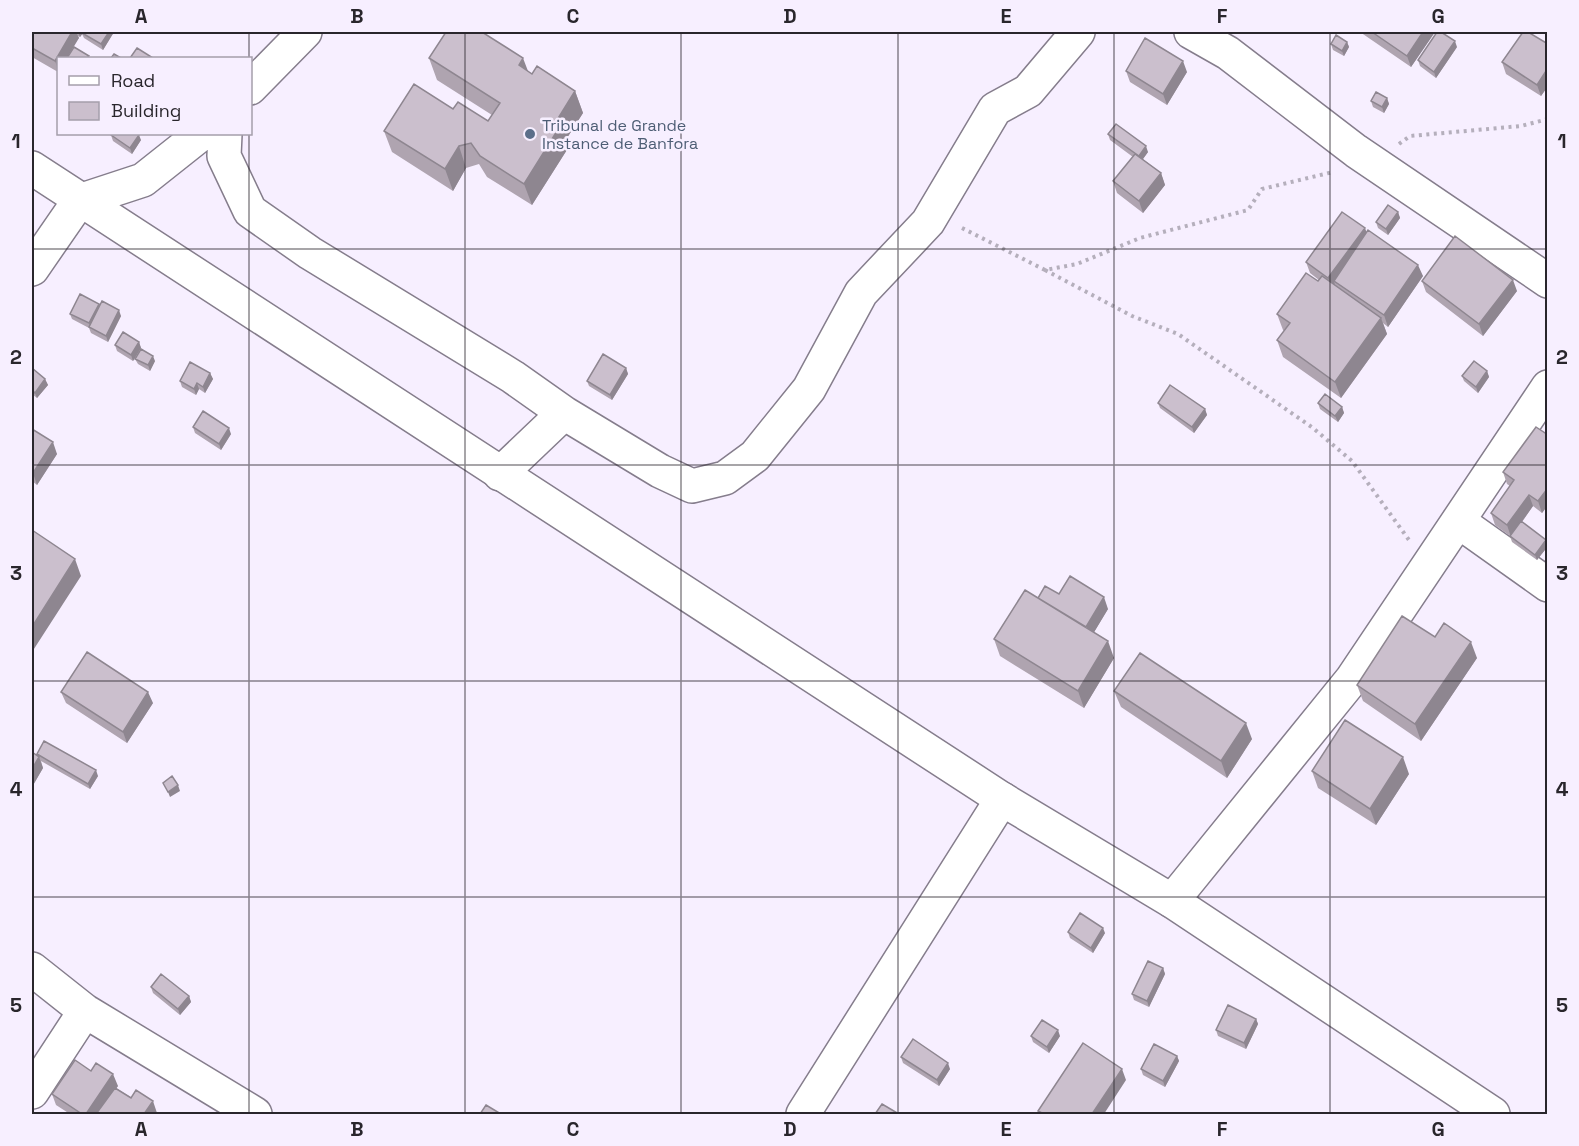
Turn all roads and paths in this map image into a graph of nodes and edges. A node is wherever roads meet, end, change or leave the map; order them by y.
1 (305, 32) edge
2 (1078, 32) edge
3 (1191, 32) edge
4 (252, 86) edge
5 (1548, 119) edge
6 (200, 135) edge
7 (225, 135) edge
8 (1374, 162) junction
9 (32, 168) edge
10 (79, 201) junction
11 (922, 228) junction
12 (32, 269) edge
13 (1045, 270) junction
14 (1548, 281) edge
15 (1548, 387) edge
16 (564, 413) junction
17 (500, 474) junction
18 (1458, 521) junction
19 (1428, 566) junction
20 (1548, 585) edge
21 (1002, 799) junction
22 (1172, 901) junction
23 (32, 969) edge
24 (85, 1011) junction
25 (32, 1092) edge
26 (255, 1114) edge
27 (803, 1114) edge
28 (1493, 1114) edge

1 - 4 main road
2 - 11 main road
3 - 8 main road
5 - 8 path
6 - 10 main road
7 - 16 main road
8 - 13 path
8 - 14 main road
9 - 10 main road
10 - 12 main road
10 - 17 main road
11 - 13 path
11 - 16 main road
13 - 19 path
15 - 18 main road
16 - 17 main road
17 - 21 main road
18 - 19 main road
18 - 20 main road
19 - 22 main road
21 - 22 main road
21 - 27 main road
22 - 28 main road
23 - 24 main road
24 - 25 main road
24 - 26 main road

